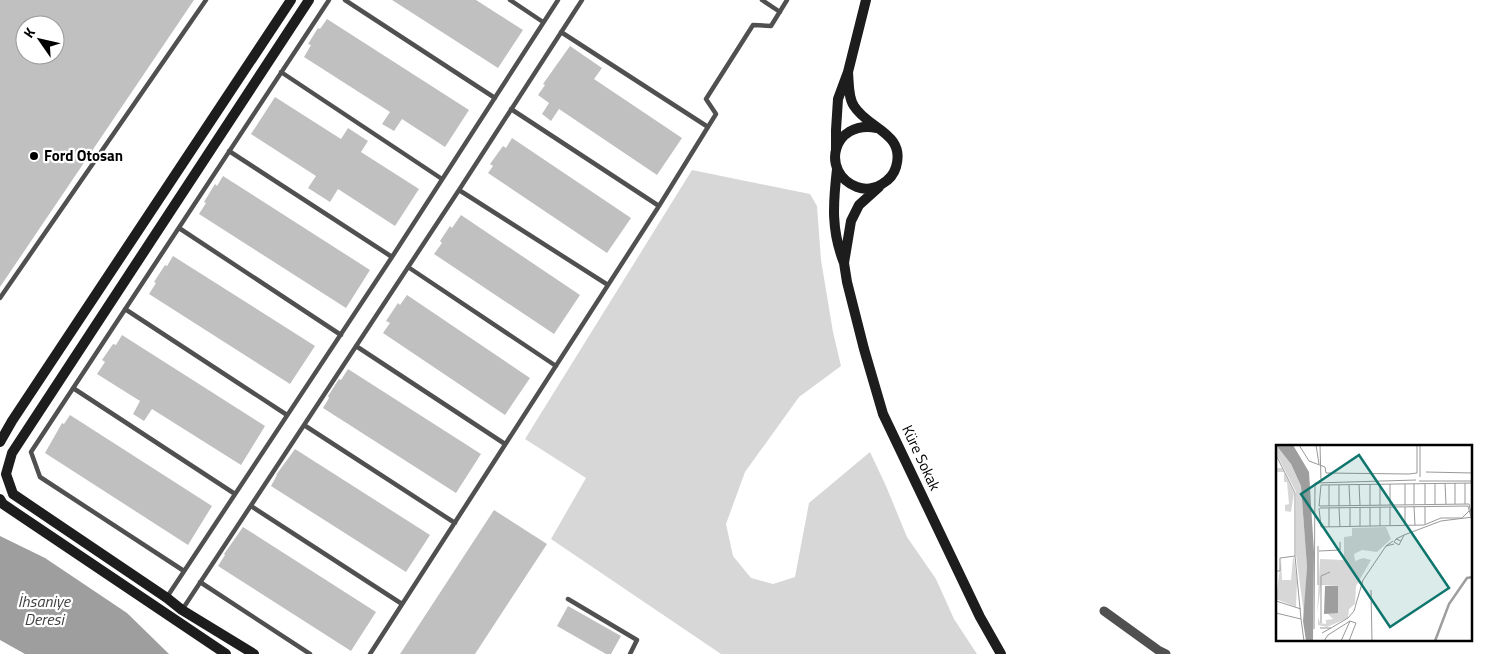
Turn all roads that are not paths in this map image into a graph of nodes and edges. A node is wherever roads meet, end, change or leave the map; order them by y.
1 (206, 0) edge
2 (291, 0) edge
3 (309, 0) edge
4 (329, 0) edge
5 (345, 0) edge
6 (510, 0) edge
7 (558, 0) edge
8 (582, 0) edge
9 (762, 0) edge
10 (787, 0) edge
11 (866, 0) edge
12 (780, 12) junction
13 (544, 22) junction
14 (561, 32) junction
15 (281, 72) junction
16 (848, 72) junction
17 (495, 98) junction
18 (511, 109) junction
19 (708, 127) junction
20 (877, 128) junction
21 (836, 149) junction
22 (229, 151) junction
23 (837, 170) junction
24 (442, 179) junction
25 (880, 185) junction
26 (459, 190) junction
27 (659, 206) junction
28 (178, 228) junction
29 (392, 257) junction
30 (844, 264) junction
31 (408, 267) junction
32 (608, 285) junction
33 (0, 298) edge
34 (125, 309) junction
35 (341, 335) junction
36 (356, 346) junction
37 (556, 366) junction
38 (73, 388) junction
39 (287, 415) junction
40 (304, 425) junction
41 (0, 442) edge
42 (505, 444) junction
43 (235, 494) junction
44 (0, 500) edge
45 (251, 506) junction
46 (454, 523) junction
47 (184, 571) junction
48 (200, 582) junction
49 (166, 598) junction
50 (568, 599) dead end
51 (402, 604) junction
52 (182, 610) junction
53 (1104, 611) dead end
54 (226, 654) edge
55 (254, 654) edge
56 (310, 654) edge
57 (370, 654) edge
58 (630, 654) edge
59 (1001, 654) edge
60 (1166, 654) edge

1 - 33 lane
2 - 41 main road
3 - 49 main road
4 - 15 lane
5 - 17 lane
6 - 13 lane
7 - 13 lane
8 - 14 lane
9 - 12 lane
10 - 12 lane
11 - 16 main road
12 - 19 lane
13 - 17 lane
14 - 18 lane
14 - 19 lane
15 - 22 lane
15 - 24 lane
16 - 20 main road
16 - 21 main road
17 - 24 lane
18 - 26 lane
18 - 27 lane
19 - 27 lane
20 - 21 main road
20 - 25 main road
21 - 23 main road
22 - 28 lane
22 - 29 lane
23 - 25 main road
23 - 30 main road
24 - 29 lane
25 - 30 main road
26 - 31 lane
26 - 32 lane
27 - 32 lane
28 - 34 lane
28 - 35 lane
29 - 35 lane
30 - 59 main road, Küre Sokak
31 - 36 lane
31 - 37 lane
32 - 37 lane
34 - 38 lane
34 - 39 lane
35 - 39 lane
36 - 40 lane
36 - 42 lane
37 - 42 lane
38 - 43 lane
38 - 47 lane
39 - 43 lane
40 - 45 lane
40 - 46 lane
42 - 46 lane
43 - 47 lane
44 - 54 main road
45 - 48 lane
45 - 51 lane
46 - 51 lane
47 - 49 lane
48 - 52 lane
48 - 56 lane
49 - 52 main road
50 - 58 lane
51 - 57 lane
52 - 55 main road
53 - 60 street

